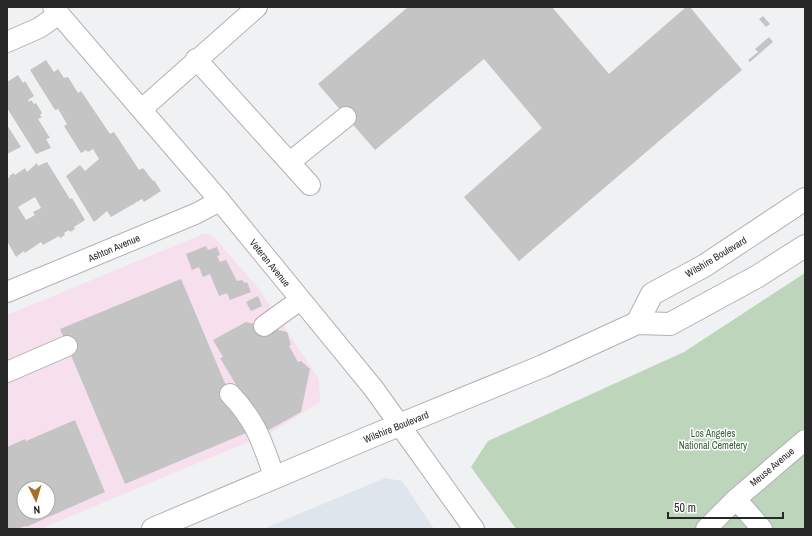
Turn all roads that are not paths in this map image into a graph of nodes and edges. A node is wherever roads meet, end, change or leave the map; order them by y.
1 (257, 7) edge
2 (56, 10) edge
3 (7, 42) edge
4 (196, 59) junction
5 (142, 109) junction
6 (346, 117) dead end
7 (290, 162) junction
8 (310, 185) dead end
9 (805, 199) edge
10 (220, 201) junction
11 (805, 246) edge
12 (7, 292) edge
13 (300, 300) junction
14 (637, 323) junction
15 (264, 326) dead end
16 (67, 346) dead end
17 (7, 372) edge
18 (230, 394) dead end
19 (399, 424) junction
20 (805, 440) edge
21 (275, 478) junction
22 (736, 499) junction
23 (153, 529) edge
24 (474, 529) edge
25 (706, 529) edge
26 (762, 529) edge

1 - 4 street
2 - 3 street
2 - 5 street, Veteran Avenue
4 - 5 street
4 - 7 street
5 - 10 street, Veteran Avenue
6 - 7 street
7 - 8 street
9 - 14 main road, Wilshire Boulevard
10 - 12 street, Ashton Avenue
10 - 13 street, Veteran Avenue
11 - 14 main road, Wilshire Boulevard
13 - 15 street
13 - 19 street, Veteran Avenue
14 - 19 main road, Wilshire Boulevard
16 - 17 street
18 - 21 street
19 - 21 main road, Wilshire Boulevard
19 - 24 street, Veteran Avenue
20 - 22 street, Meuse Avenue
21 - 23 main road, Wilshire Boulevard
22 - 25 street, Meuse Avenue
22 - 26 street

